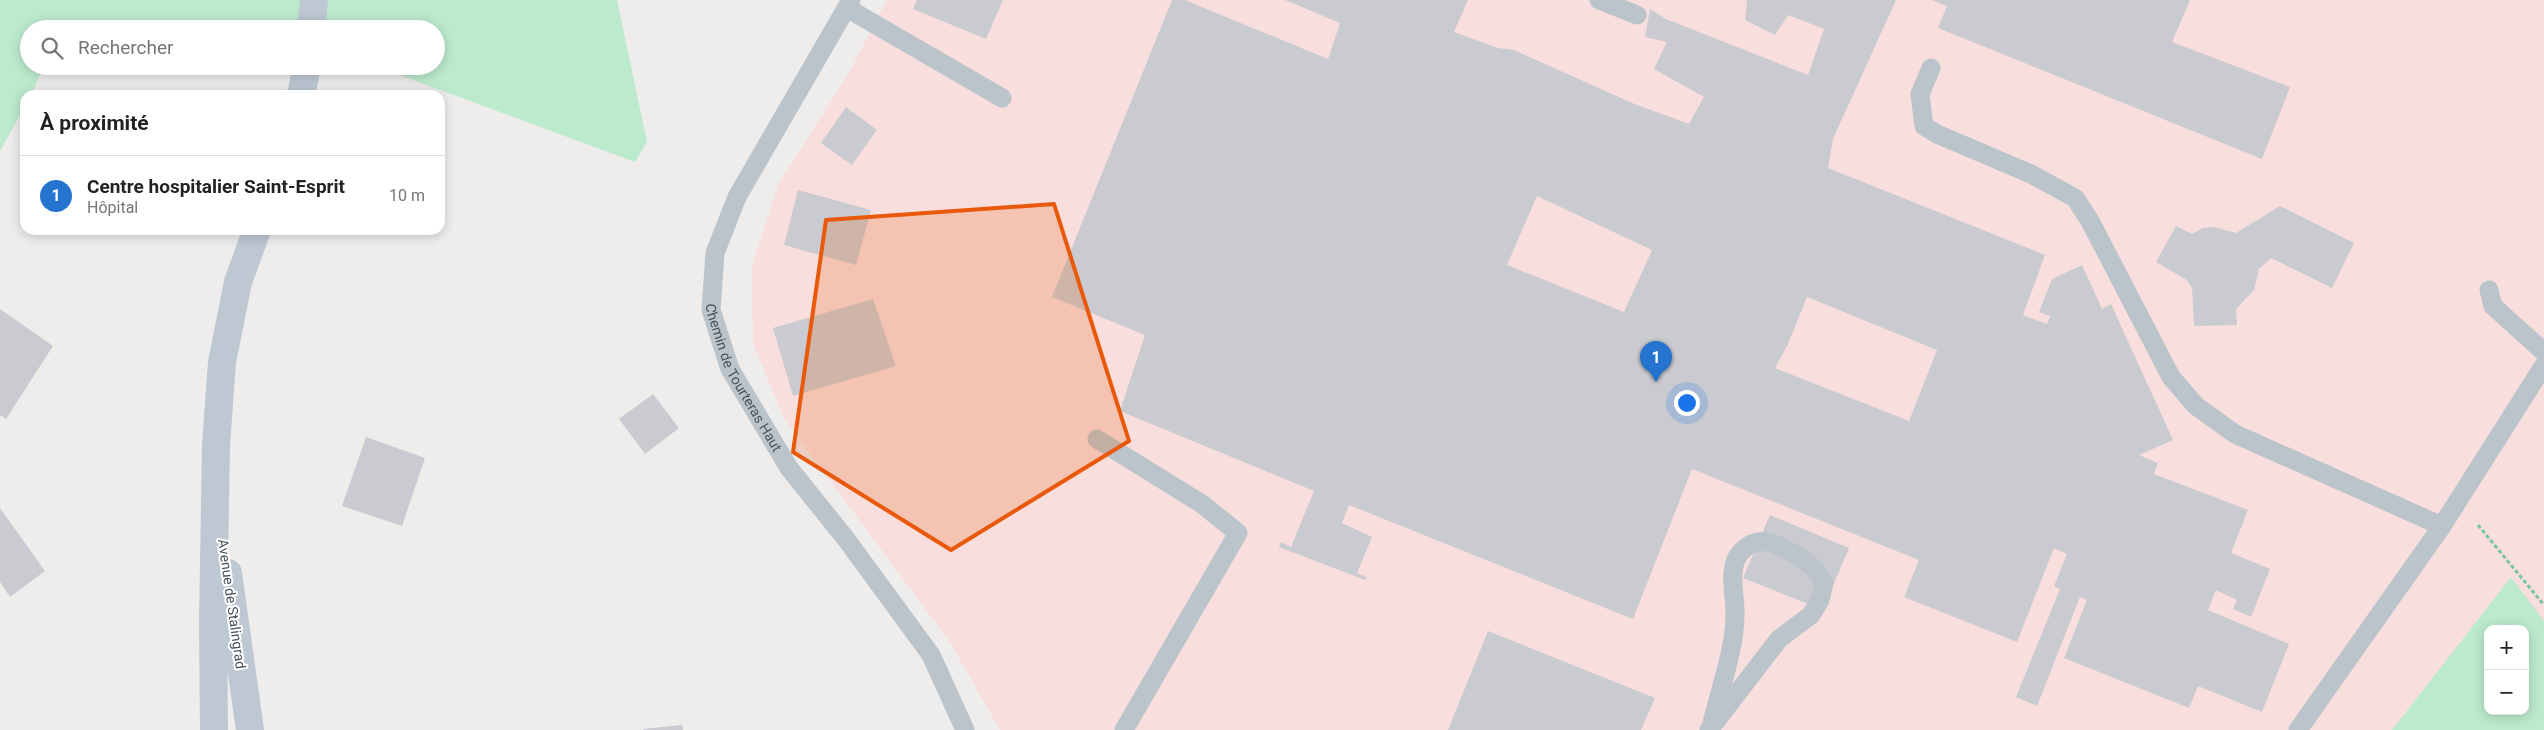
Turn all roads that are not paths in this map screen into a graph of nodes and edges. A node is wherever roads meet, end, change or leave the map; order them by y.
1 (314, 0) edge
2 (1599, 0) edge
3 (849, 4) edge
4 (1638, 15) dead end
5 (312, 20) edge
6 (1931, 68) dead end
7 (304, 75) edge
8 (301, 90) edge
9 (1002, 98) dead end
10 (255, 235) edge
11 (2489, 290) dead end
12 (2544, 352) edge
13 (2544, 365) edge
14 (1098, 439) dead end
15 (216, 477) junction
16 (2442, 526) junction
17 (1710, 727) edge
18 (214, 730) edge
19 (250, 730) edge
20 (965, 730) edge
21 (1124, 730) edge
22 (2298, 730) edge

1 - 5 main road
2 - 4 lane
3 - 9 lane
3 - 20 lane, Chemin de Tourteras Haut
6 - 16 lane
7 - 8 main road
10 - 15 main road, Avenue de Stalingrad
11 - 12 lane
13 - 16 lane
14 - 21 lane
15 - 18 main road, Avenue de Stalingrad
15 - 19 main road, Avenue de Stalingrad
16 - 22 lane
17 - 17 lane

